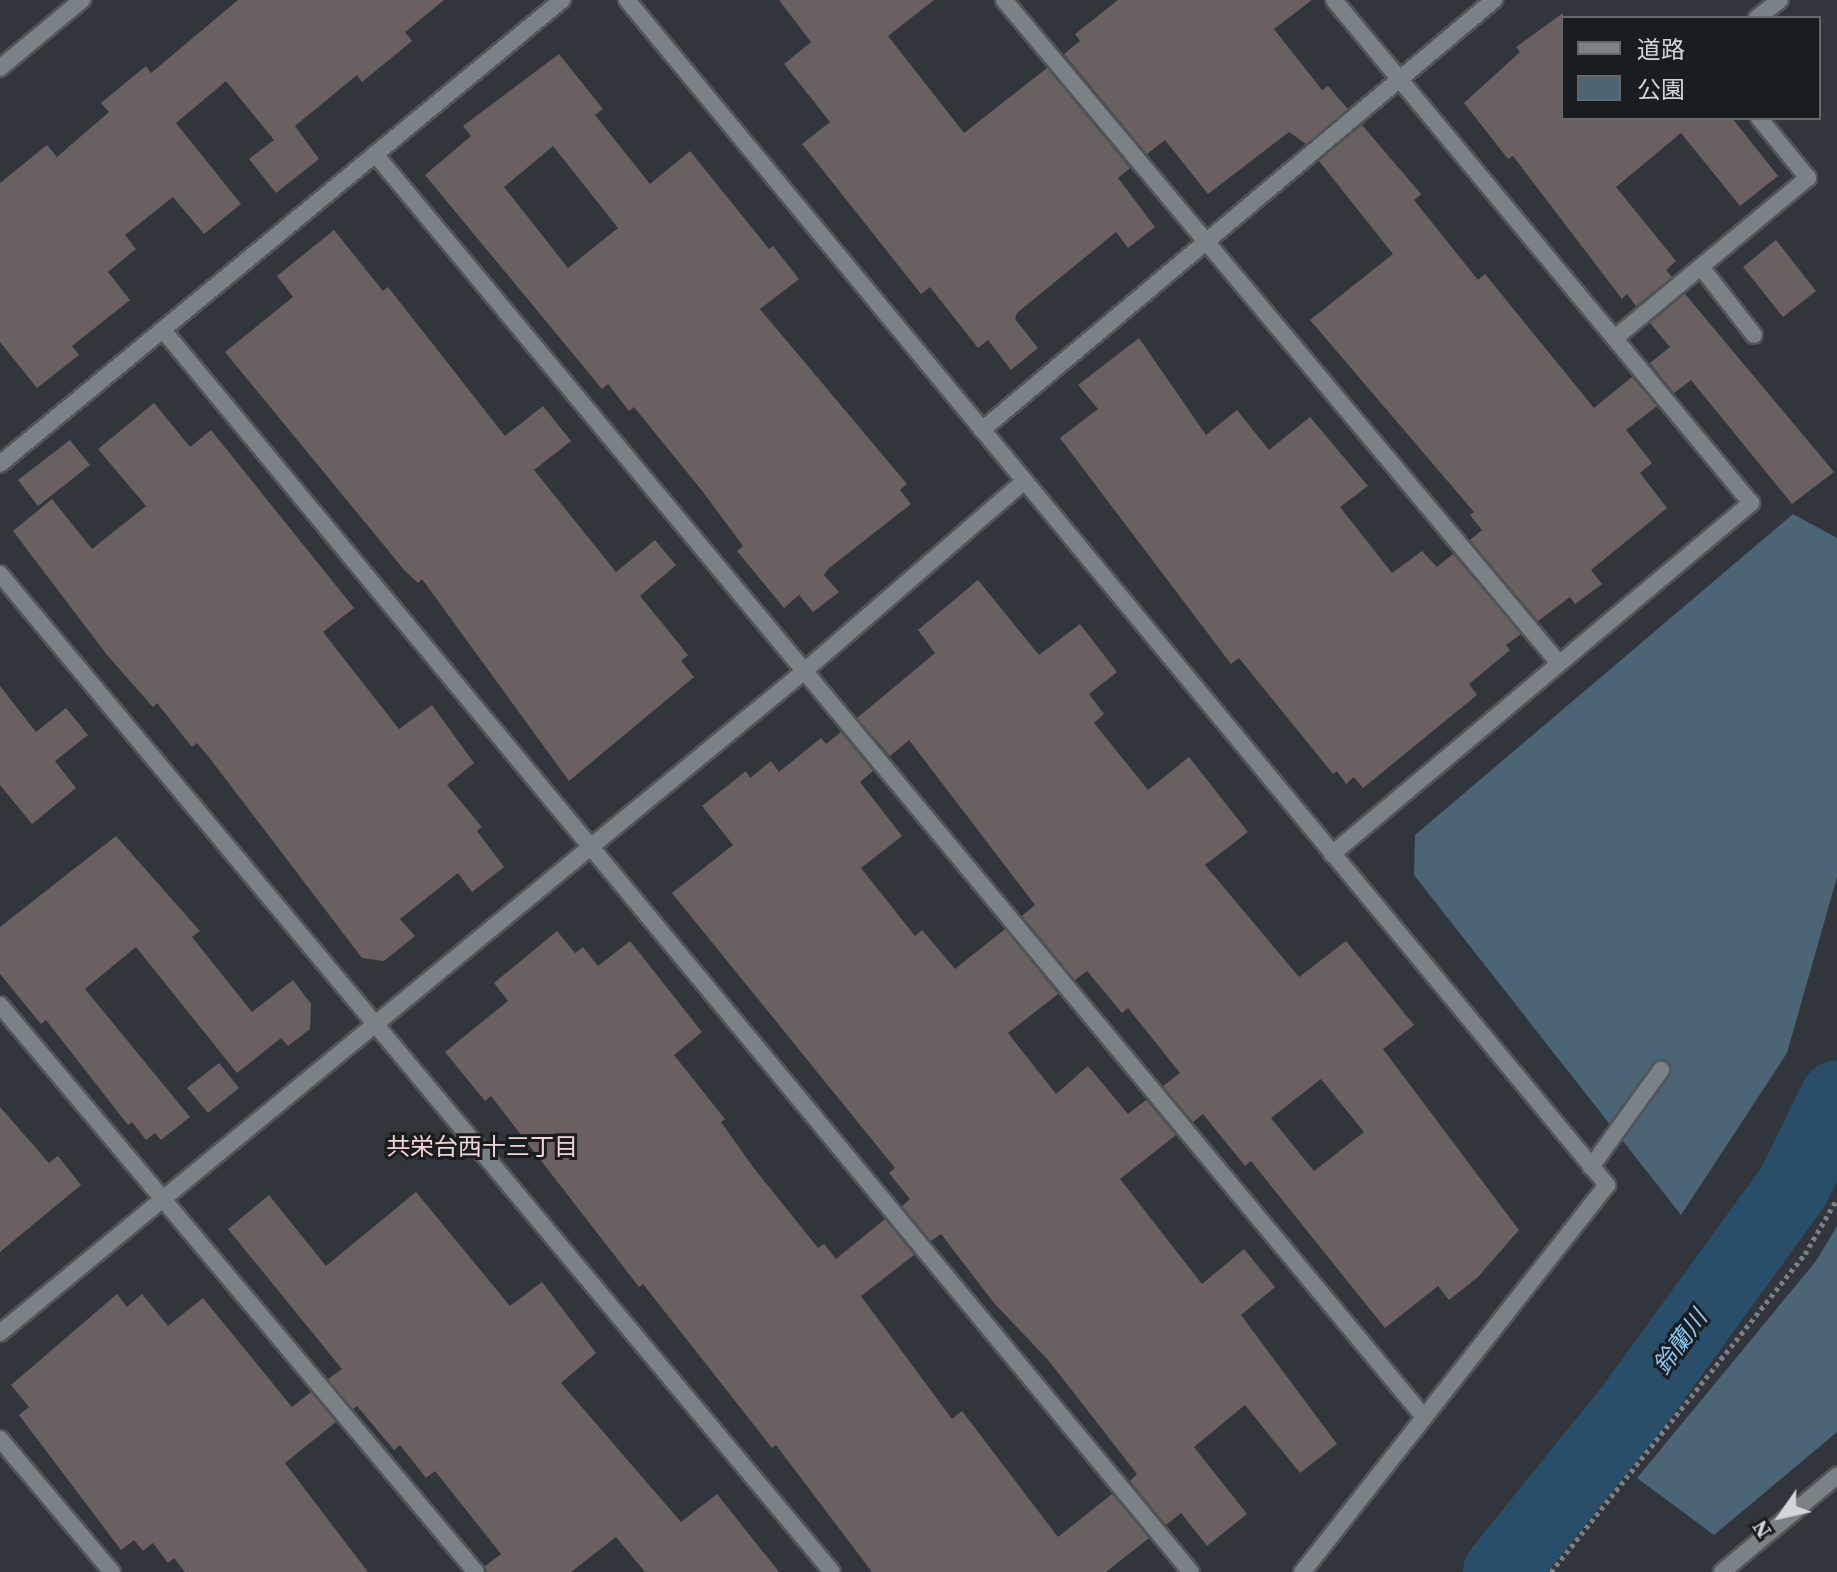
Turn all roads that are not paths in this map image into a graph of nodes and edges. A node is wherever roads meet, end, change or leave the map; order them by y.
1 (82, 0) edge
2 (562, 0) edge
3 (627, 0) edge
4 (1004, 0) edge
5 (1334, 0) edge
6 (1494, 0) edge
7 (1780, 0) edge
8 (1760, 16) edge
9 (0, 68) edge
10 (1400, 79) junction
11 (1761, 120) edge
12 (375, 154) junction
13 (1205, 243) junction
14 (1701, 267) junction
15 (163, 330) junction
16 (1754, 335) dead end
17 (1615, 338) junction
18 (982, 430) junction
19 (0, 464) edge
20 (1023, 482) junction
21 (0, 574) edge
22 (1558, 662) junction
23 (802, 673) junction
24 (592, 847) junction
25 (1332, 854) junction
26 (0, 1005) edge
27 (373, 1026) junction
28 (1661, 1070) dead end
29 (1591, 1167) junction
30 (160, 1198) junction
31 (0, 1333) edge
32 (1424, 1417) junction
33 (0, 1439) edge
34 (1837, 1476) edge
35 (112, 1572) edge
36 (476, 1572) edge
37 (832, 1572) edge
38 (1191, 1572) edge
39 (1302, 1572) edge
40 (1722, 1572) edge

1 - 9 street
2 - 12 street
3 - 18 street
4 - 13 street
5 - 10 street
6 - 10 street
7 - 8 street
10 - 13 street
10 - 17 street
11 - 14 street
12 - 15 street
12 - 23 street
13 - 18 street
13 - 22 street
14 - 16 street
14 - 17 street
15 - 19 street
15 - 24 street
17 - 22 street
18 - 20 street
20 - 23 street
20 - 25 street
21 - 27 street
22 - 25 street
23 - 24 street
23 - 32 street
24 - 27 street
24 - 38 street
25 - 29 street
26 - 30 street
27 - 30 street
27 - 37 street
28 - 29 street
29 - 32 street
30 - 31 street
30 - 36 street
32 - 39 street
33 - 35 street
34 - 40 street

